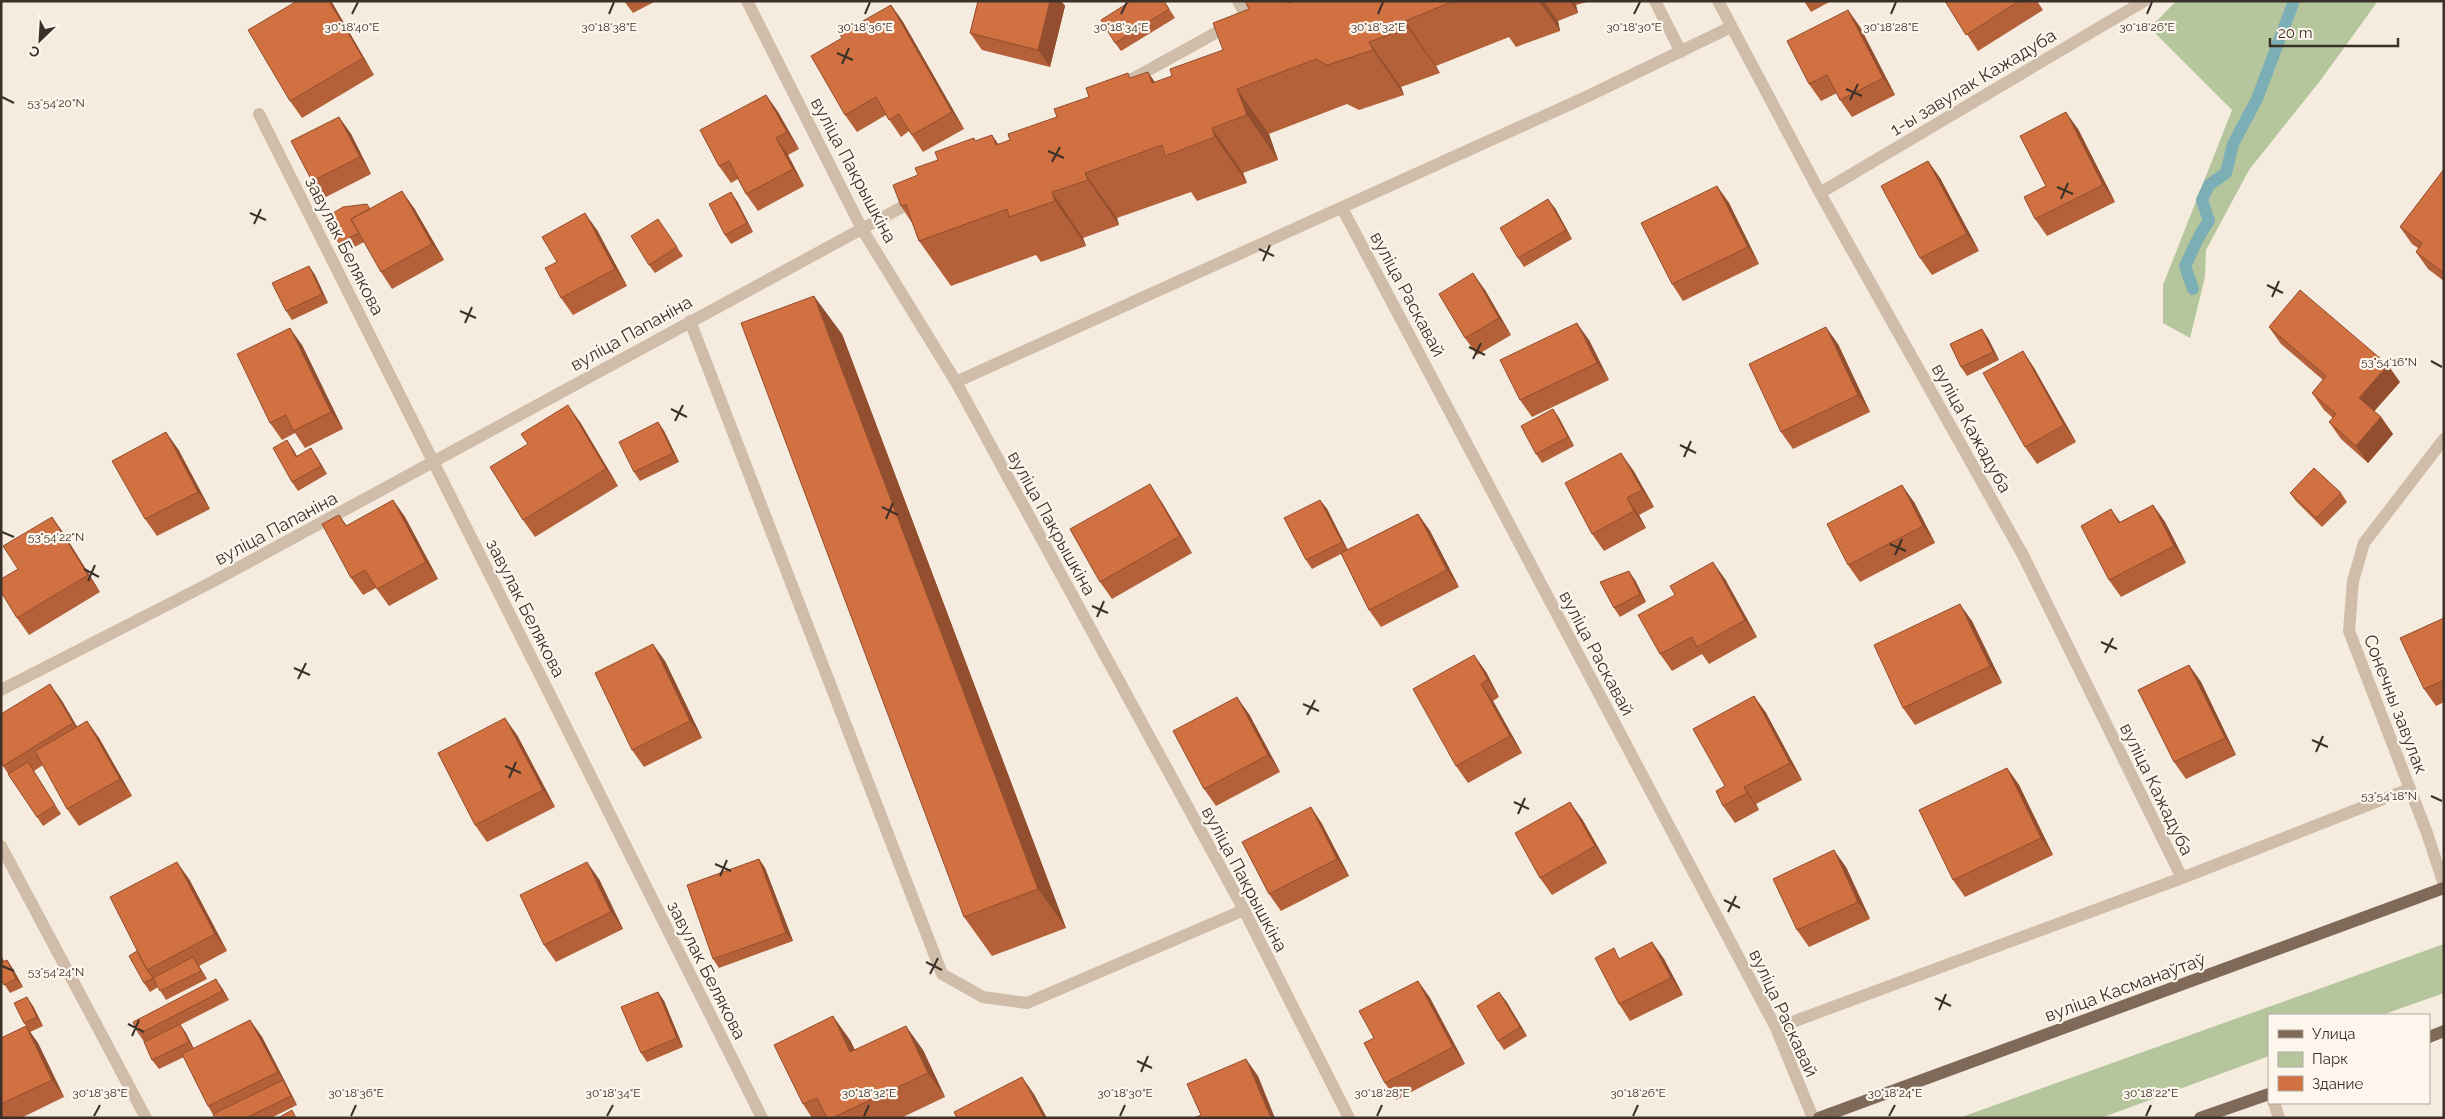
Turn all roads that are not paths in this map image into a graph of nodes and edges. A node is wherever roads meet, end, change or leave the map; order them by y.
1 (748, 1) edge
2 (1238, 1) edge
3 (1655, 1) edge
4 (1718, 1) edge
5 (2144, 1) edge
6 (1260, 8) edge
7 (1246, 16) junction
8 (1731, 27) junction
9 (1681, 52) junction
10 (1115, 88) edge
11 (259, 114) dead end
12 (1820, 192) junction
13 (923, 195) edge
14 (1342, 208) junction
15 (862, 229) junction
16 (690, 320) junction
17 (956, 382) junction
18 (2444, 439) edge
19 (434, 462) junction
20 (1, 690) edge
21 (2409, 788) junction
22 (1, 846) edge
23 (2182, 878) junction
24 (2444, 887) edge
25 (1244, 910) junction
26 (1776, 1028) junction
27 (2444, 1031) edge
28 (2430, 1037) edge
29 (2268, 1094) edge
30 (2274, 1104) edge
31 (146, 1118) edge
32 (762, 1118) edge
33 (1349, 1118) edge
34 (1813, 1118) edge
35 (1819, 1118) edge
36 (2200, 1118) edge
37 (2279, 1118) edge

1 - 15 street, вуліца Пакрышкіна
2 - 7 street
3 - 9 street
4 - 8 street, вуліца Кажадуба
5 - 12 street, 1-ы завулак Кажадуба
6 - 7 street
7 - 10 street
8 - 9 street
8 - 12 street, вуліца Кажадуба
9 - 14 street
11 - 19 street, завулак Белякова
12 - 23 street, вуліца Кажадуба
13 - 15 street, вуліца Папаніна
14 - 17 street
14 - 26 street, вуліца Раскавай
15 - 16 street, вуліца Папаніна
15 - 17 street, вуліца Пакрышкіна
16 - 19 street, вуліца Папаніна
16 - 25 street
17 - 25 street, вуліца Пакрышкіна
18 - 21 street, Сонечны завулак
19 - 20 street, вуліца Папаніна
19 - 32 street, завулак Белякова
21 - 23 street
21 - 24 street, Сонечны завулак
22 - 31 street
23 - 26 street
24 - 35 main road, вуліца Касманаўтаў
25 - 33 street, вуліца Пакрышкіна
26 - 34 street, вуліца Раскавай
27 - 28 main road
29 - 36 main road
30 - 37 street

